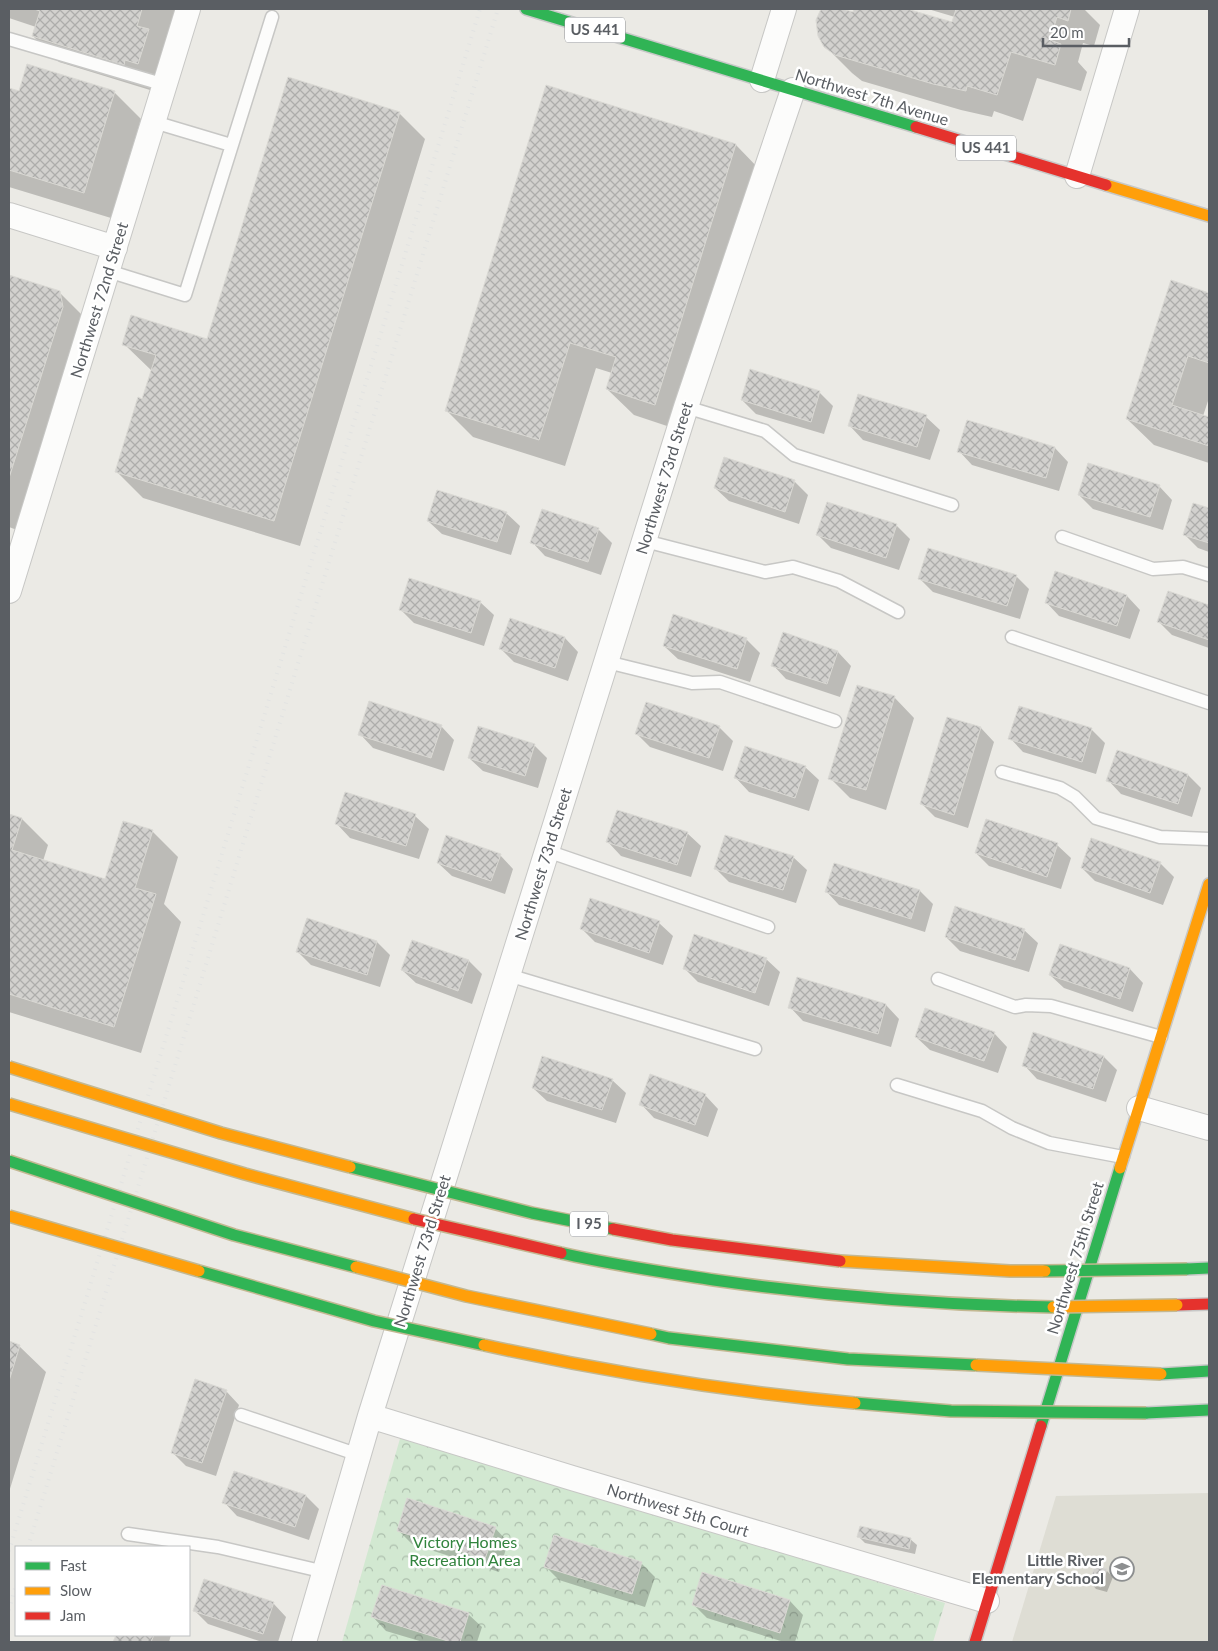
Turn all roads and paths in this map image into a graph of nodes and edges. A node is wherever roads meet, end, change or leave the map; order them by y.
1 (188, 9) edge
2 (526, 9) edge
3 (784, 9) edge
4 (1127, 9) edge
5 (272, 16) dead end
6 (9, 39) edge
7 (762, 80) junction
8 (165, 85) junction
9 (793, 90) junction
10 (154, 122) junction
11 (231, 145) junction
12 (1077, 176) junction
13 (9, 215) edge
14 (1209, 216) edge
15 (115, 248) junction
16 (108, 271) junction
17 (686, 406) junction
18 (952, 505) dead end
19 (1062, 537) dead end
20 (645, 541) junction
21 (13, 561) edge
22 (1209, 575) edge
23 (9, 591) edge
24 (898, 612) dead end
25 (1012, 637) dead end
26 (606, 662) junction
27 (1209, 703) edge
28 (834, 721) dead end
29 (1002, 772) dead end
30 (1209, 839) edge
31 (547, 851) junction
32 (1209, 884) edge
33 (768, 928) dead end
34 (508, 975) junction
35 (938, 979) dead end
36 (1161, 1037) junction
37 (755, 1049) dead end
38 (9, 1067) edge
39 (897, 1085) dead end
40 (9, 1104) edge
41 (1138, 1108) junction
42 (1209, 1128) edge
43 (1123, 1157) junction
44 (9, 1161) edge
45 (9, 1216) edge
46 (1209, 1268) edge
47 (1209, 1304) edge
48 (1209, 1371) edge
49 (1209, 1410) edge
50 (241, 1415) dead end
51 (370, 1416) junction
52 (359, 1455) junction
53 (128, 1534) dead end
54 (325, 1572) junction
55 (987, 1602) junction
56 (304, 1642) edge
57 (975, 1642) edge

1 - 8 street, Northwest 72nd Street
2 - 7 main road, Northwest 7th Avenue / US 441
3 - 7 street
4 - 12 street
5 - 11 lane
6 - 8 lane
7 - 9 main road, Northwest 7th Avenue / US 441
8 - 10 street, Northwest 72nd Street
9 - 12 main road, Northwest 7th Avenue / US 441
9 - 17 street, Northwest 73rd Street
10 - 11 lane
10 - 15 street, Northwest 72nd Street
11 - 16 lane
12 - 14 main road, Northwest 7th Avenue / US 441
13 - 15 street
15 - 16 street, Northwest 72nd Street
16 - 21 street, Northwest 72nd Street
17 - 18 lane
17 - 20 street, Northwest 73rd Street
19 - 22 lane
20 - 24 lane
20 - 26 street, Northwest 73rd Street
21 - 23 street, Northwest 72nd Street
25 - 27 lane
26 - 28 lane
26 - 31 street, Northwest 73rd Street
29 - 30 lane
31 - 33 lane
31 - 34 street, Northwest 73rd Street
32 - 36 main road, Northwest 75th Street
34 - 37 lane
34 - 51 street, Northwest 73rd Street
35 - 36 lane
36 - 41 main road, Northwest 75th Street
38 - 46 main road, I 95, bridge
39 - 43 lane
40 - 47 main road, bridge
41 - 42 street
41 - 43 main road, Northwest 75th Street
43 - 55 main road, Northwest 75th Street
44 - 48 main road, bridge
45 - 49 main road, bridge
50 - 52 lane
51 - 52 street, Northwest 73rd Street
51 - 55 street, Northwest 5th Court
52 - 54 street, Northwest 73rd Street
53 - 54 lane
54 - 56 street, Northwest 73rd Street
55 - 57 main road, Northwest 75th Street

